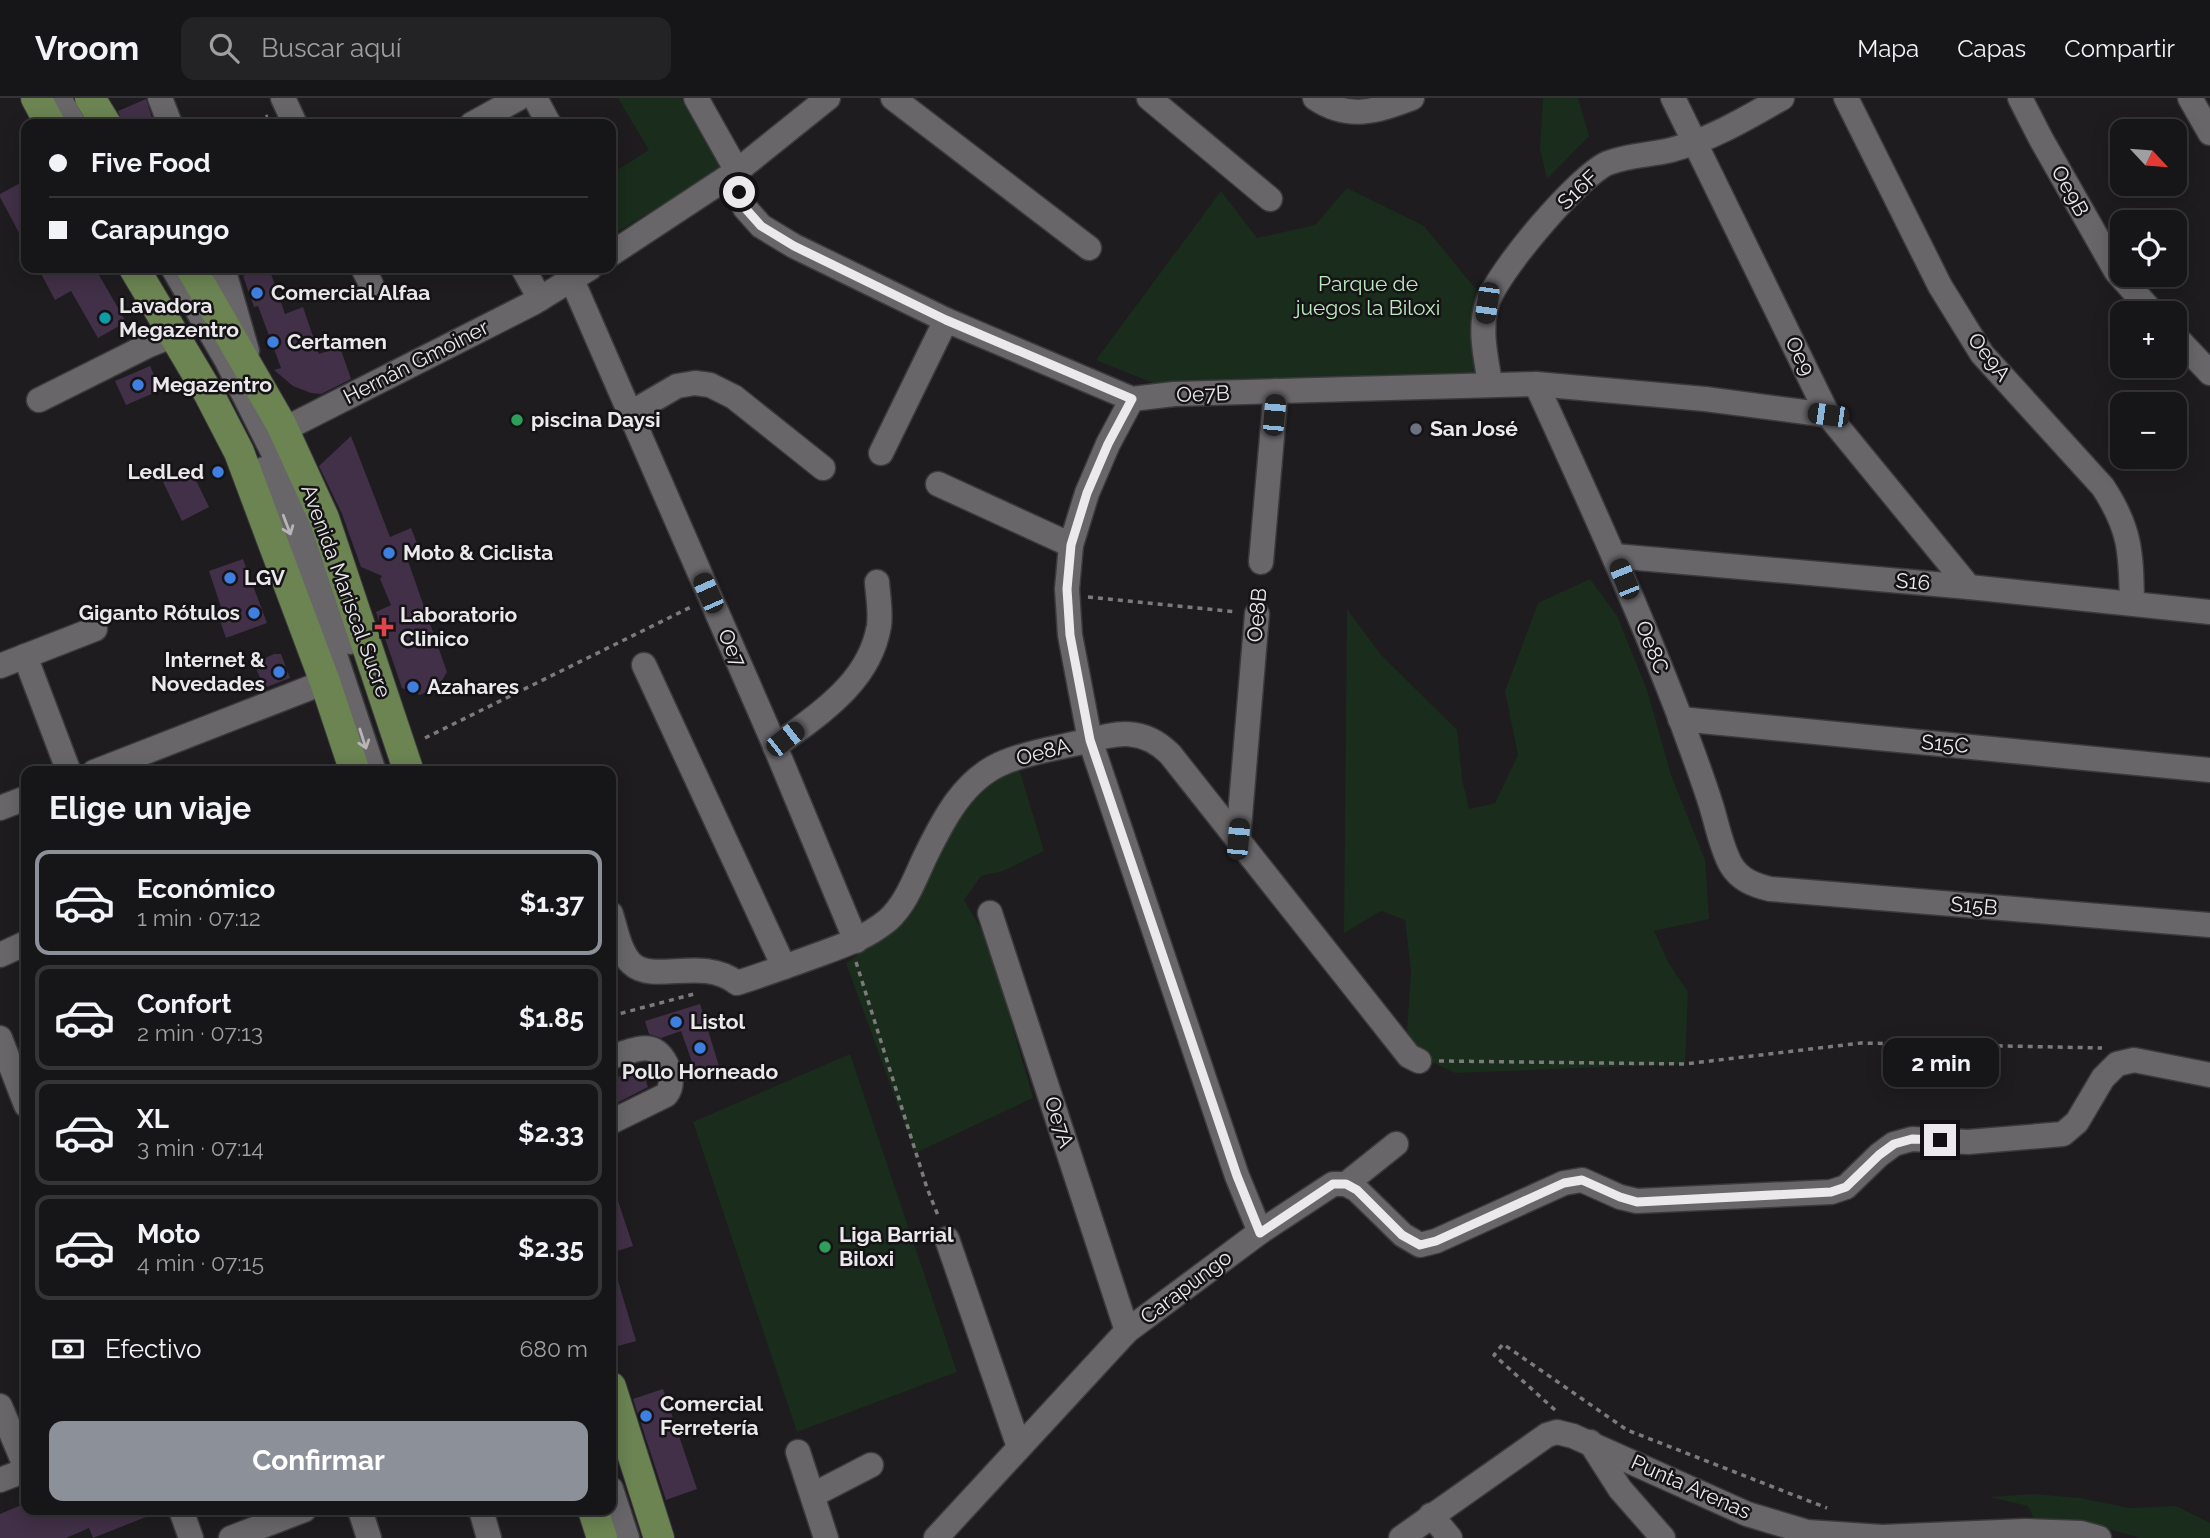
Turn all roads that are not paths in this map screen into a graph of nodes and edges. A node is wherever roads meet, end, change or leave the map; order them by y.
1 (36, 98) edge
2 (59, 98) edge
3 (76, 98) edge
4 (90, 98) edge
5 (160, 98) edge
6 (519, 98) edge
7 (535, 98) edge
8 (696, 98) edge
9 (828, 98) edge
10 (893, 98) edge
11 (1149, 98) edge
12 (1315, 98) edge
13 (1412, 98) edge
14 (1673, 98) edge
15 (1782, 98) edge
16 (1846, 98) edge
17 (2020, 98) edge
18 (2190, 98) edge
19 (47, 119) edge
20 (71, 119) edge
21 (88, 119) edge
22 (103, 119) edge
23 (168, 119) edge
24 (481, 119) edge
25 (546, 119) edge
26 (2210, 133) edge
27 (1696, 142) junction
28 (737, 171) junction
29 (1270, 199) dead end
30 (616, 247) edge
31 (1089, 248) dead end
32 (137, 273) edge
33 (160, 273) edge
34 (176, 273) edge
35 (194, 273) edge
36 (224, 273) edge
37 (526, 273) edge
38 (581, 274) edge
39 (540, 299) junction
40 (2142, 301) edge
41 (946, 320) junction
42 (174, 335) junction
43 (2187, 349) edge
44 (252, 372) junction
45 (2210, 373) edge
46 (1490, 383) junction
47 (1536, 384) junction
48 (1276, 391) junction
49 (1132, 399) junction
50 (39, 400) dead end
51 (629, 414) junction
52 (1828, 415) junction
53 (261, 441) junction
54 (881, 453) dead end
55 (823, 468) dead end
56 (938, 484) dead end
57 (1071, 545) junction
58 (1615, 556) junction
59 (1261, 562) dead end
60 (877, 582) dead end
61 (1969, 587) junction
62 (2132, 603) junction
63 (2210, 612) edge
64 (1256, 614) road end
65 (95, 629) dead end
66 (7, 661) edge
67 (644, 665) dead end
68 (325, 682) junction
69 (1681, 719) junction
70 (1090, 740) junction
71 (775, 747) junction
72 (66, 766) edge
73 (115, 766) edge
74 (353, 766) edge
75 (372, 766) edge
76 (392, 766) edge
77 (407, 766) edge
78 (2210, 770) edge
79 (21, 800) edge
80 (0, 808) edge
81 (1238, 839) junction
82 (1740, 876) joint
83 (990, 913) dead end
84 (2210, 925) edge
85 (616, 929) edge
86 (853, 942) junction
87 (21, 945) edge
88 (0, 955) edge
89 (785, 967) junction
90 (0, 1038) edge
91 (616, 1056) edge
92 (1419, 1061) road end
93 (20, 1072) edge
94 (2210, 1075) edge
95 (616, 1120) edge
96 (1396, 1144) dead end
97 (1346, 1184) junction
98 (1260, 1233) junction
99 (947, 1239) road end
100 (1127, 1331) junction
101 (616, 1403) edge
102 (0, 1406) edge
103 (1590, 1442) junction
104 (1019, 1447) junction
105 (616, 1451) edge
106 (798, 1451) dead end
107 (21, 1457) edge
108 (871, 1465) dead end
109 (21, 1471) edge
110 (0, 1480) edge
111 (813, 1495) junction
112 (616, 1504) edge
113 (183, 1515) edge
114 (291, 1515) edge
115 (362, 1515) edge
116 (482, 1515) edge
117 (595, 1515) edge
118 (1431, 1515) junction
119 (2021, 1534) edge
120 (191, 1538) edge
121 (230, 1538) edge
122 (369, 1538) edge
123 (489, 1538) edge
124 (602, 1538) edge
125 (627, 1538) edge
126 (644, 1538) edge
127 (659, 1538) edge
128 (826, 1538) edge
129 (936, 1538) edge
130 (1401, 1538) edge
131 (1450, 1538) edge
132 (1662, 1538) edge
133 (2099, 1538) edge

1 - 19 main road
2 - 20 street
3 - 21 street
4 - 22 main road
5 - 23 street
6 - 24 street
7 - 25 street
8 - 28 street, Oe7B
9 - 28 street
10 - 31 street
11 - 29 street
12 - 13 street
14 - 27 street, Oe9
15 - 27 street, S16F
16 - 62 street, Oe9A
17 - 40 street, Oe9B
18 - 26 street
27 - 46 street, S16F
27 - 52 street, Oe9
28 - 30 street
28 - 41 street, Oe7B
32 - 42 main road, Avenida Mariscal Sucre
33 - 53 street
34 - 53 street
35 - 44 main road, Avenida Mariscal Sucre
36 - 44 street
37 - 39 street
38 - 39 street, Hernán Gmoiner
38 - 51 street, Oe7
39 - 53 street, Hernán Gmoiner
41 - 49 street, Oe7B
41 - 54 street
42 - 50 street
42 - 53 main road, Avenida Mariscal Sucre
43 - 45 street
44 - 53 main road, Avenida Mariscal Sucre
46 - 47 street, Oe7B
46 - 48 street, Oe7B
47 - 52 street, Oe7B
47 - 58 street, Oe8C
48 - 49 street, Oe7B
48 - 59 street, Oe8B
49 - 57 street
51 - 55 street
51 - 71 street, Oe7
52 - 61 street, Oe9
53 - 68 main road, Avenida Mariscal Sucre
53 -> 75 street
53 - 76 street
53 - 77 main road, Avenida Mariscal Sucre
56 - 57 street
57 - 70 street
58 - 61 street, S16
58 - 69 street, Oe8C
60 - 71 street
61 - 62 street, S16
62 - 63 street, S16
64 - 81 street, Oe8B
65 - 66 street
66 - 72 street
67 - 89 street
68 - 73 street
68 - 74 main road, Avenida Mariscal Sucre
69 - 78 street, S15C
69 - 82 street, Oe8C
70 - 81 street, Oe8A
70 - 86 street, Oe8A
70 - 98 street
71 - 86 street, Oe7
79 - 80 street
81 - 92 street, Oe8A
82 - 84 street, S15B
83 - 100 street, Oe7A
85 - 89 street, Oe8A
86 - 89 street, Oe8A
87 - 88 street
90 - 93 street
91 - 95 street
94 - 97 street
96 - 97 street, Carapungo
97 - 98 street, Carapungo
98 - 100 street, Carapungo
99 - 104 street
100 - 104 street, Carapungo
101 - 127 main road
102 - 107 street
103 - 118 street, Punta Arenas
103 - 119 street, Punta Arenas
103 - 132 street
104 - 129 street, Carapungo
105 - 126 street
106 - 111 street
108 - 111 street
109 - 110 street
111 - 128 street
112 - 125 street
113 - 120 street
114 - 121 street
115 - 122 street
116 - 123 street
117 - 124 main road
118 - 130 street, Punta Arenas
118 - 131 street
119 - 133 street, Punta Arenas

